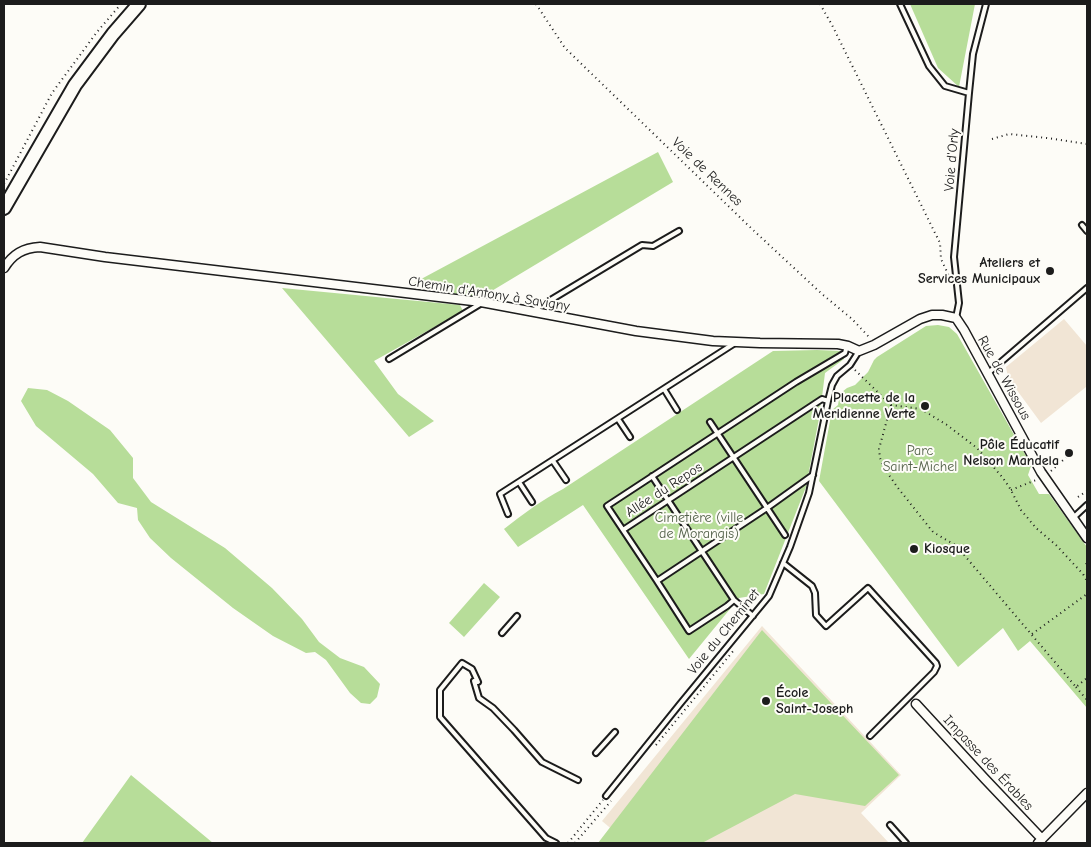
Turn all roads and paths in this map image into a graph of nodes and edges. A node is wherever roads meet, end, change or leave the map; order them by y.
1 (139, 4) edge
2 (536, 4) edge
3 (820, 4) edge
4 (900, 4) edge
5 (986, 4) edge
6 (969, 93) junction
7 (992, 138) dead end
8 (1087, 144) edge
9 (6, 181) dead end
10 (4, 184) edge
11 (4, 208) edge
12 (1082, 224) dead end
13 (679, 231) dead end
14 (1087, 231) edge
15 (4, 268) edge
16 (957, 288) junction
17 (1087, 288) edge
18 (482, 302) junction
19 (532, 312) junction
20 (956, 318) junction
21 (737, 342) junction
22 (874, 345) junction
23 (847, 346) junction
24 (859, 351) junction
25 (389, 359) dead end
26 (850, 365) junction
27 (987, 374) junction
28 (664, 389) junction
29 (828, 401) junction
30 (891, 405) junction
31 (677, 410) dead end
32 (618, 419) junction
33 (710, 422) dead end
34 (718, 433) junction
35 (630, 437) dead end
36 (1072, 453) dead end
37 (734, 457) junction
38 (553, 461) junction
39 (813, 475) junction
40 (652, 476) junction
41 (1044, 476) junction
42 (566, 480) dead end
43 (519, 482) junction
44 (1010, 490) junction
45 (1087, 491) edge
46 (1078, 497) dead end
47 (668, 500) junction
48 (532, 502) dead end
49 (1087, 505) edge
50 (767, 508) junction
51 (508, 514) dead end
52 (1073, 518) junction
53 (622, 530) junction
54 (785, 535) dead end
55 (1087, 537) edge
56 (701, 551) junction
57 (783, 563) junction
58 (657, 581) junction
59 (1087, 581) edge
60 (1087, 594) edge
61 (734, 600) junction
62 (518, 616) dead end
63 (752, 616) junction
64 (502, 633) dead end
65 (1032, 634) junction
66 (1087, 678) edge
67 (1076, 687) junction
68 (909, 698) junction
69 (1087, 700) edge
70 (916, 704) joint
71 (615, 732) dead end
72 (870, 736) dead end
73 (596, 753) dead end
74 (578, 780) dead end
75 (1087, 793) edge
76 (606, 796) joint
77 (890, 825) dead end
78 (572, 839) junction
79 (1040, 841) edge
80 (556, 843) edge
81 (568, 843) edge
82 (578, 843) edge
83 (906, 843) edge

1 - 11 main road
2 - 22 path, Voie de Rennes
3 - 16 path
4 - 6 lane
5 - 6 lane, Voie d'Orly
6 - 16 lane, Voie d'Orly
7 - 8 path
9 - 10 path
12 - 14 lane
13 - 19 lane
15 - 18 street, Chemin d'Antony à Savigny
16 - 20 lane, Voie d'Orly
17 - 27 lane
18 - 19 street, Chemin d'Antony à Savigny
18 - 25 lane
19 - 21 street, Chemin d'Antony à Savigny
20 - 22 street
20 - 27 street, Rue de Wissous
21 - 23 street, Chemin d'Antony à Savigny
21 - 28 lane
22 - 24 street
23 - 24 street, Chemin d'Antony à Savigny
23 - 34 lane
24 - 26 lane, Voie du Cheminet
26 - 29 lane, Voie du Cheminet
26 - 30 path
27 - 41 street, Rue de Wissous
28 - 31 lane
28 - 32 lane
29 - 37 lane, Allée du Repos
29 - 39 lane, Voie du Cheminet
30 - 44 path
30 - 65 path
32 - 35 lane
32 - 38 lane
33 - 34 lane
34 - 37 lane
34 - 40 lane
36 - 41 path
37 - 47 lane, Allée du Repos
37 - 50 lane
38 - 42 lane
38 - 43 lane
39 - 50 lane
39 - 57 lane, Voie du Cheminet
40 - 47 lane
40 - 53 lane
41 - 44 path
41 - 52 street, Rue de Wissous
43 - 48 lane
43 - 51 lane
44 - 59 path
45 - 46 path
47 - 53 lane, Allée du Repos
47 - 56 lane
49 - 52 lane
50 - 54 lane
50 - 56 lane
52 - 55 street, Rue de Wissous
53 - 58 lane, Allée du Repos
56 - 58 lane
56 - 61 lane
57 - 63 lane, Voie du Cheminet
57 - 68 lane
58 - 61 lane, Allée du Repos
60 - 65 path
61 - 63 lane
62 - 64 lane
63 - 76 lane, Voie du Cheminet
65 - 67 path
66 - 67 path
67 - 69 path
68 - 70 lane
68 - 72 lane
70 - 79 street, Impasse des Érables
71 - 73 lane
74 - 80 lane
75 - 79 street
76 - 78 path
77 - 83 lane
78 - 81 path
78 - 82 path

